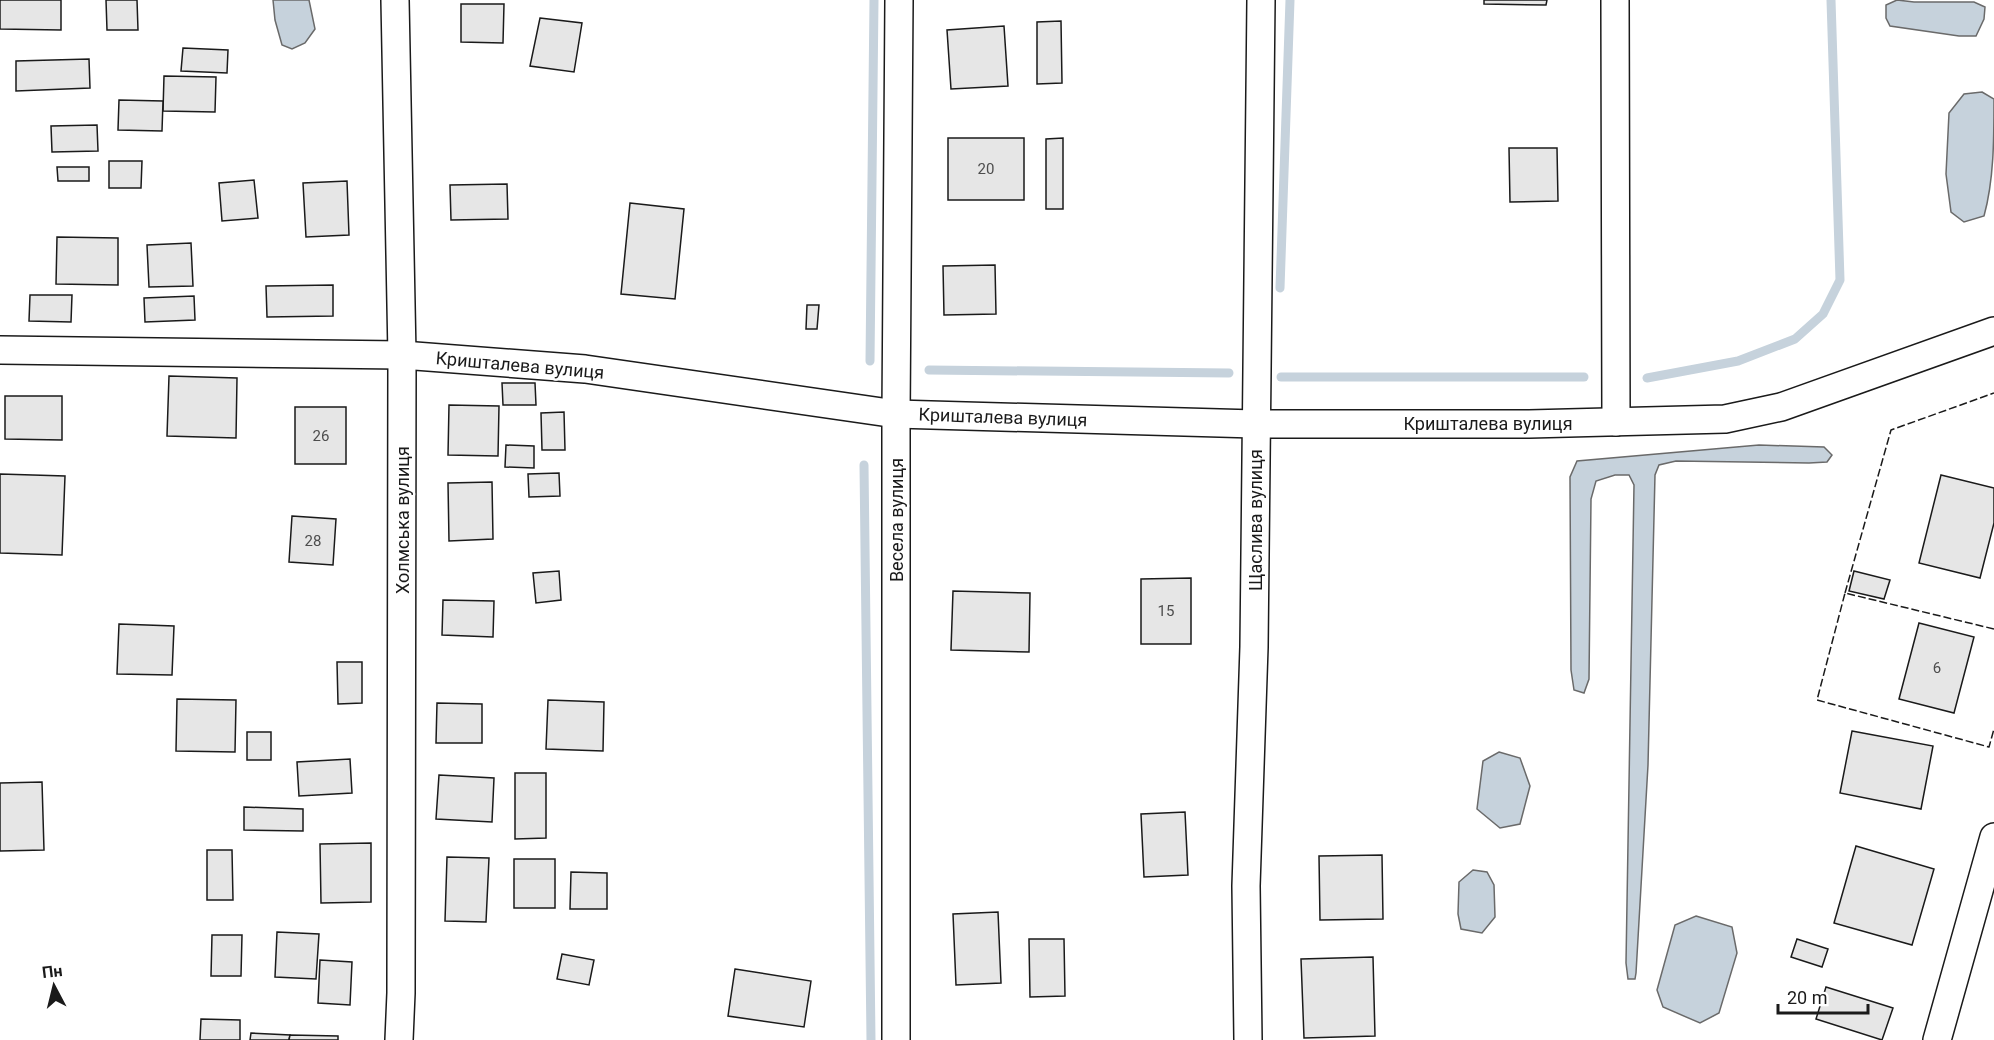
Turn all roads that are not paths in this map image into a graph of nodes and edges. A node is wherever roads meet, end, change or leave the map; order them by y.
1 (395, 0) edge
2 (899, 0) edge
3 (1261, 0) edge
4 (1615, 0) edge
5 (1994, 331) edge
6 (0, 350) edge
7 (402, 355) junction
8 (896, 414) junction
9 (1616, 422) junction
10 (1256, 424) junction
11 (1994, 837) edge
12 (399, 1040) edge
13 (896, 1040) edge
14 (1248, 1040) edge
15 (1937, 1040) edge

1 - 7 street, Холмська вулиця
2 - 8 street, Весела вулиця
3 - 10 street, Щаслива вулиця
4 - 9 street
5 - 9 street, Кришталева вулиця
6 - 7 street, Кришталева вулиця
7 - 8 street, Кришталева вулиця
7 - 12 street, Холмська вулиця
8 - 10 street, Кришталева вулиця
8 - 13 street, Весела вулиця
9 - 10 street, Кришталева вулиця
10 - 14 street, Щаслива вулиця
11 - 15 street

